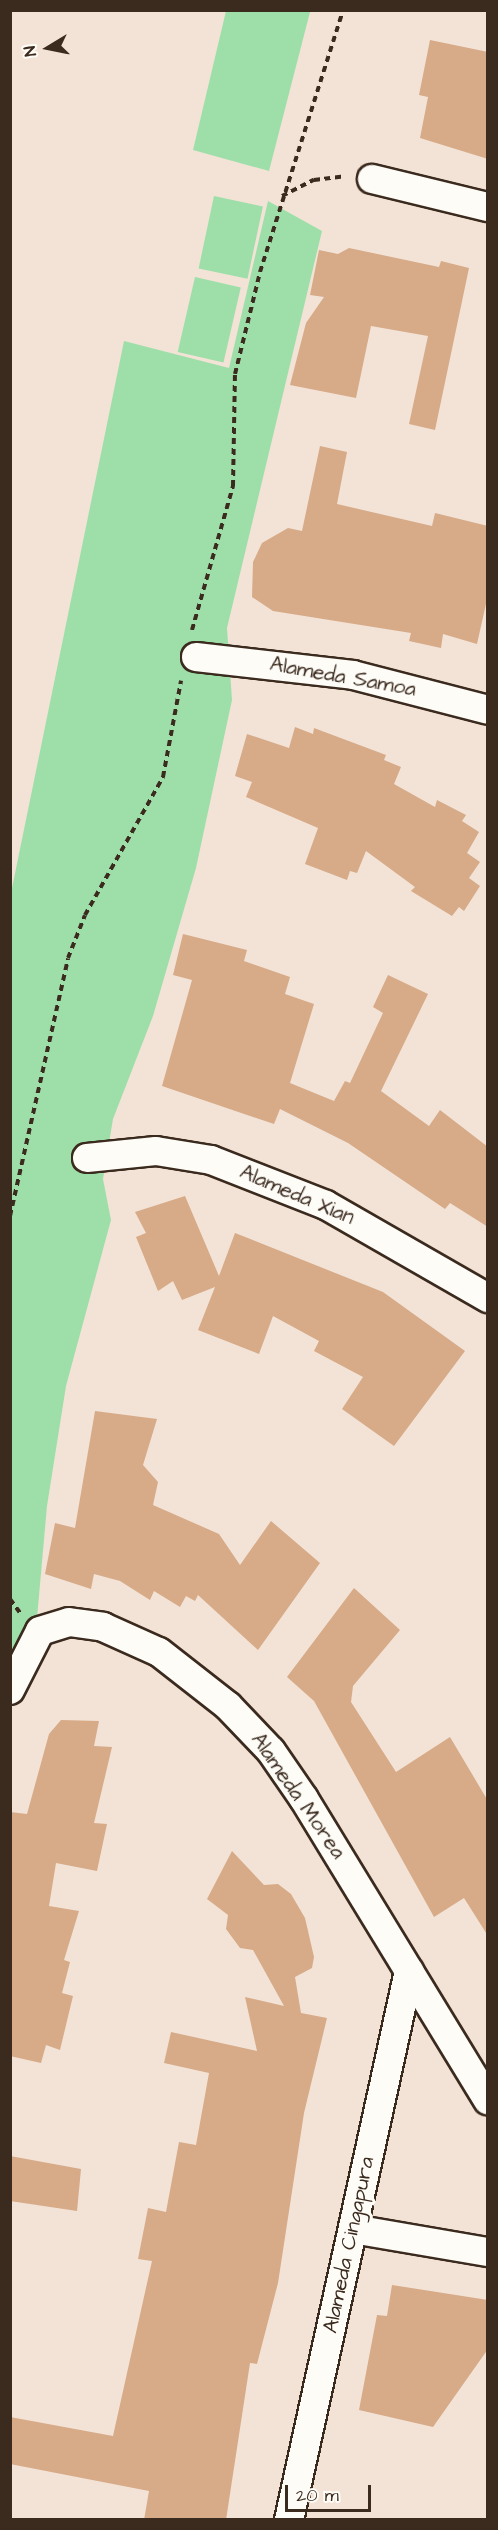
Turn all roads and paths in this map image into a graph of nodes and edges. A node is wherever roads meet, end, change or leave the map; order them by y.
1 (343, 10) edge
2 (372, 179) joint
3 (281, 196) junction
4 (488, 207) edge
5 (190, 653) junction
6 (488, 710) edge
7 (87, 1158) dead end
8 (10, 1216) edge
9 (488, 1298) edge
10 (10, 1690) edge
11 (409, 1971) junction
12 (488, 2100) edge
13 (353, 2229) junction
14 (488, 2253) edge
15 (289, 2520) edge

1 - 3 path
2 - 3 path
2 - 4 street
3 - 5 path
5 - 6 street, Alameda Samoa
5 - 8 path
7 - 9 street, Alameda Xian
10 - 11 street, Alameda Morea
11 - 12 street, Alameda Morea
11 - 13 street, Alameda Cingapura
13 - 14 street
13 - 15 street, Alameda Cingapura

